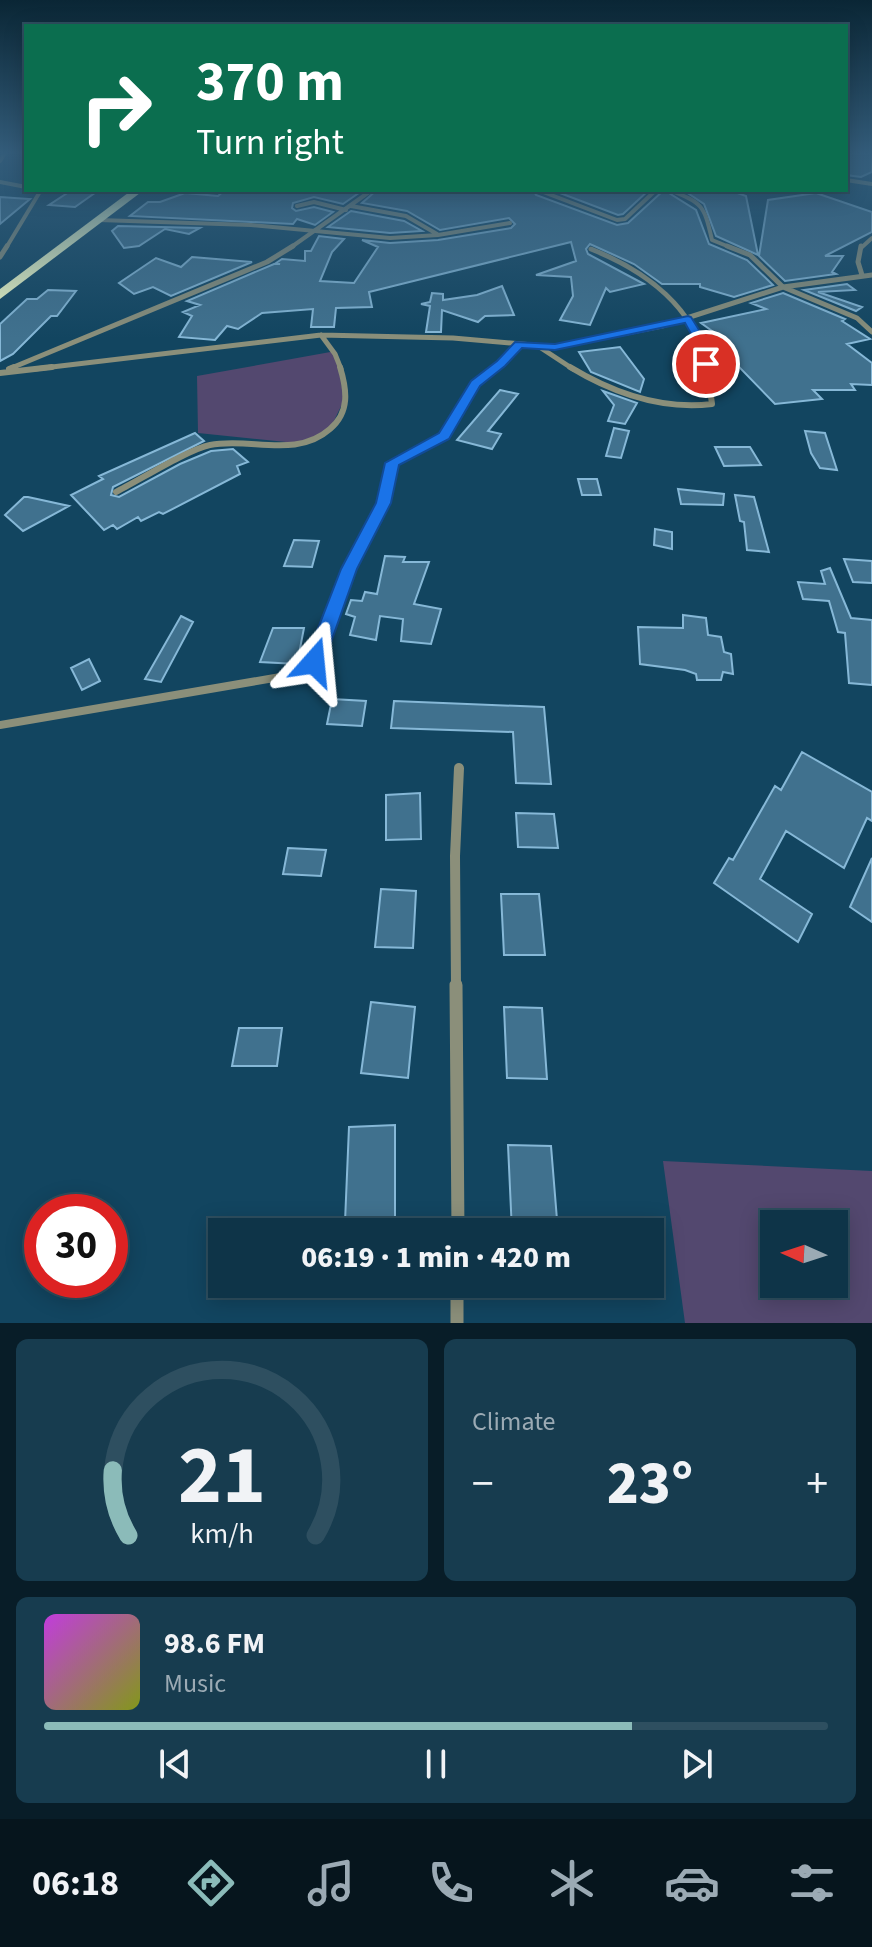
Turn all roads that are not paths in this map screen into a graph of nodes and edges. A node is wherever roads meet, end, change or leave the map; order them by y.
1 (25, 215) edge
2 (106, 215) edge
3 (339, 215) edge
4 (397, 215) edge
5 (603, 215) edge
6 (628, 215) edge
7 (706, 215) edge
8 (99, 220) junction
9 (510, 223) dead end
10 (320, 229) junction
11 (438, 235) junction
12 (872, 238) edge
13 (591, 249) dead end
14 (0, 257) edge
15 (862, 275) junction
16 (872, 275) edge
17 (783, 287) junction
18 (0, 295) edge
19 (688, 319) junction
20 (872, 332) edge
21 (321, 335) junction
22 (519, 345) junction
23 (541, 348) junction
24 (0, 373) edge
25 (116, 492) dead end
26 (0, 725) edge
27 (459, 768) dead end
28 (458, 1218) edge
29 (457, 1298) edge
30 (457, 1323) edge

1 - 14 street
2 - 8 highway
3 - 10 street
4 - 11 street
5 - 6 street
7 - 17 street
8 - 10 street
8 - 18 highway
9 - 11 street
10 - 11 street
10 - 24 street
12 - 15 street
13 - 19 street
15 - 16 street
15 - 17 street
17 - 19 street
17 - 20 street
19 - 23 street
19 - 23 street
21 - 22 street
21 - 24 street
21 - 25 street
22 - 23 street
22 - 26 street
27 - 28 street
29 - 30 street

